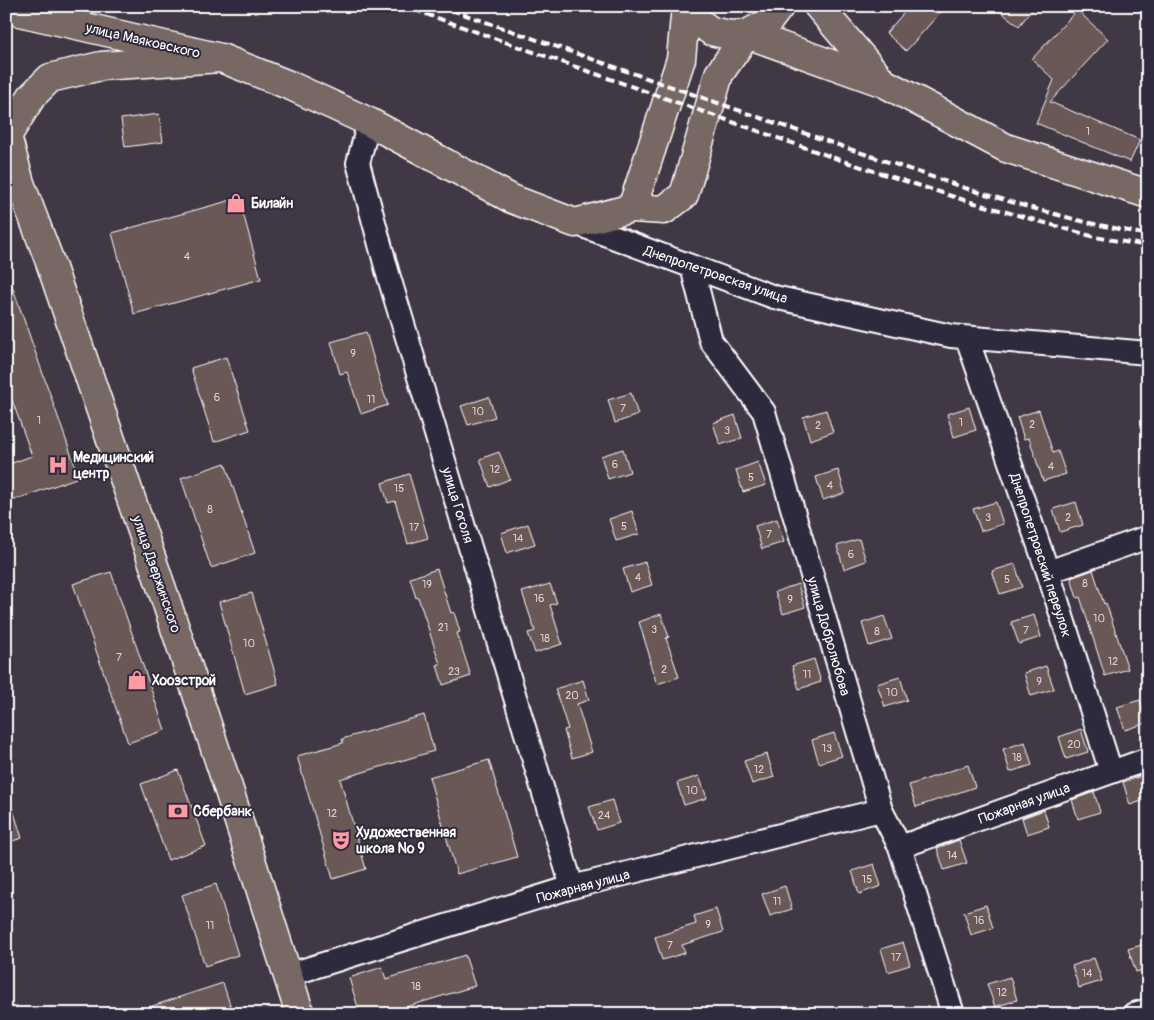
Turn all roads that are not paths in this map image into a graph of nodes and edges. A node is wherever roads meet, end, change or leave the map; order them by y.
1 (687, 6) edge
2 (780, 6) edge
3 (818, 6) edge
4 (6, 9) edge
5 (747, 34) junction
6 (221, 58) junction
7 (884, 83) junction
8 (369, 122) junction
9 (7, 135) edge
10 (1148, 194) edge
11 (632, 208) junction
12 (575, 223) junction
13 (692, 267) junction
14 (967, 338) junction
15 (1148, 353) edge
16 (1148, 536) edge
17 (1048, 572) junction
18 (1148, 759) edge
19 (1111, 772) junction
20 (881, 810) junction
21 (900, 847) junction
22 (572, 887) junction
23 (288, 975) junction
24 (1148, 1010) edge
25 (300, 1014) edge
26 (953, 1014) edge
27 (1134, 1014) edge

1 - 5 main road
1 - 11 main road
2 - 5 main road
3 - 7 main road
4 - 6 main road, улица Маяковского
5 - 7 main road
5 - 11 main road
6 - 8 main road, улица Маяковского
6 - 9 main road, улица Дзержинского
7 - 10 main road
8 - 12 main road, Днепропетровская улица
8 - 22 street, улица Гоголя
9 - 23 main road, улица Дзержинского
11 - 12 main road
12 - 13 street, Днепропетровская улица
13 - 14 street, Днепропетровская улица
13 - 20 street, улица Добролюбова
14 - 15 street, Днепропетровская улица
14 - 17 street, Днепропетровский переулок
16 - 17 street
17 - 19 street, Днепропетровский переулок
18 - 19 street, Пожарная улица
19 - 21 street, Пожарная улица
20 - 21 street, улица Добролюбова
20 - 22 street, Пожарная улица
21 - 26 street, улица Добролюбова
22 - 23 street, Пожарная улица
23 - 25 main road, улица Дзержинского
24 - 27 street

